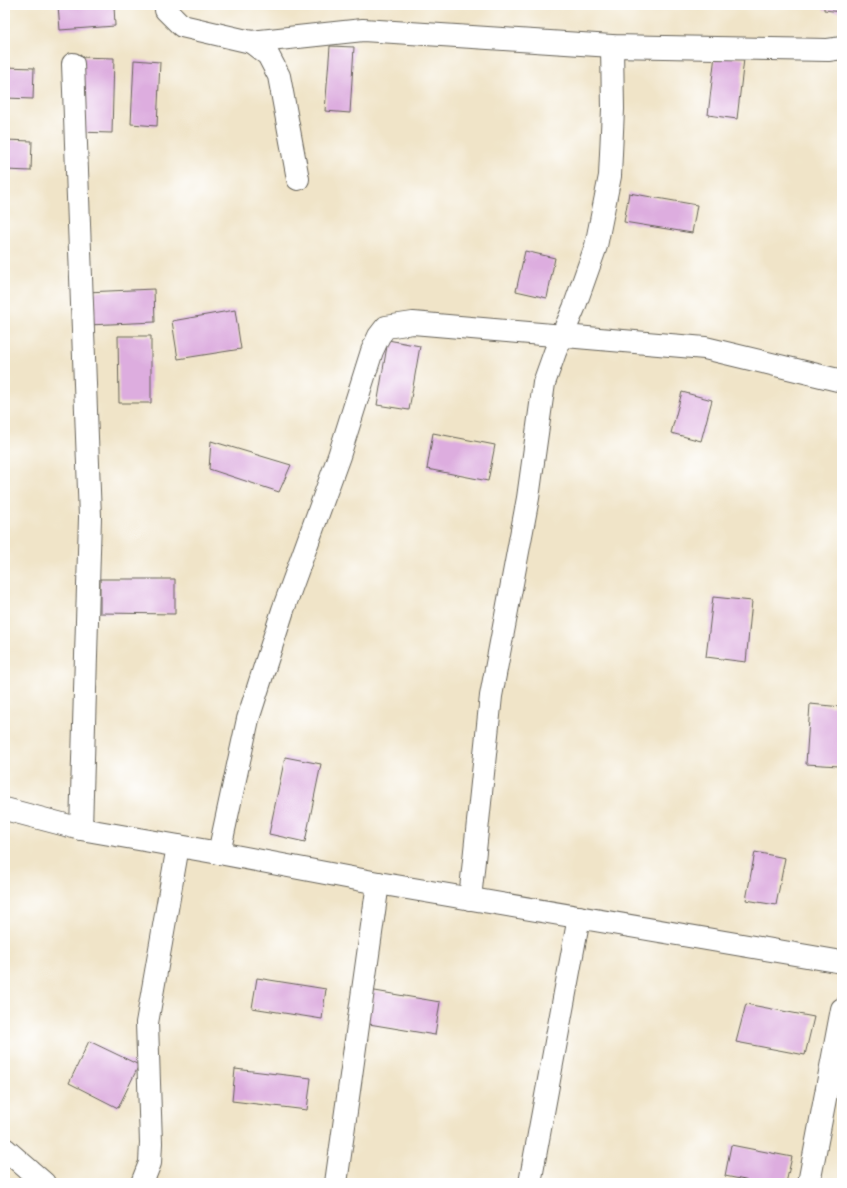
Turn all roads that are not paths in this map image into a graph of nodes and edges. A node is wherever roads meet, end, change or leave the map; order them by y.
1 (166, 5) edge
2 (251, 42) junction
3 (612, 46) junction
4 (842, 48) edge
5 (73, 64) dead end
6 (298, 179) dead end
7 (562, 335) junction
8 (842, 381) edge
9 (5, 809) edge
10 (81, 830) junction
11 (178, 846) junction
12 (219, 853) junction
13 (378, 883) junction
14 (470, 899) junction
15 (579, 918) junction
16 (842, 962) edge
17 (842, 1009) edge
18 (5, 1149) edge
19 (44, 1183) edge
20 (142, 1183) edge
21 (336, 1183) edge
22 (530, 1183) edge
23 (809, 1183) edge

1 - 2 street
2 - 3 street
2 - 6 street
3 - 4 street
3 - 7 street
5 - 10 street
7 - 8 street
7 - 12 street
7 - 14 street
9 - 10 street
10 - 11 street
11 - 12 street
11 - 20 street
12 - 13 street
13 - 14 street
13 - 21 street
14 - 15 street
15 - 16 street
15 - 22 street
17 - 23 street
18 - 19 street

